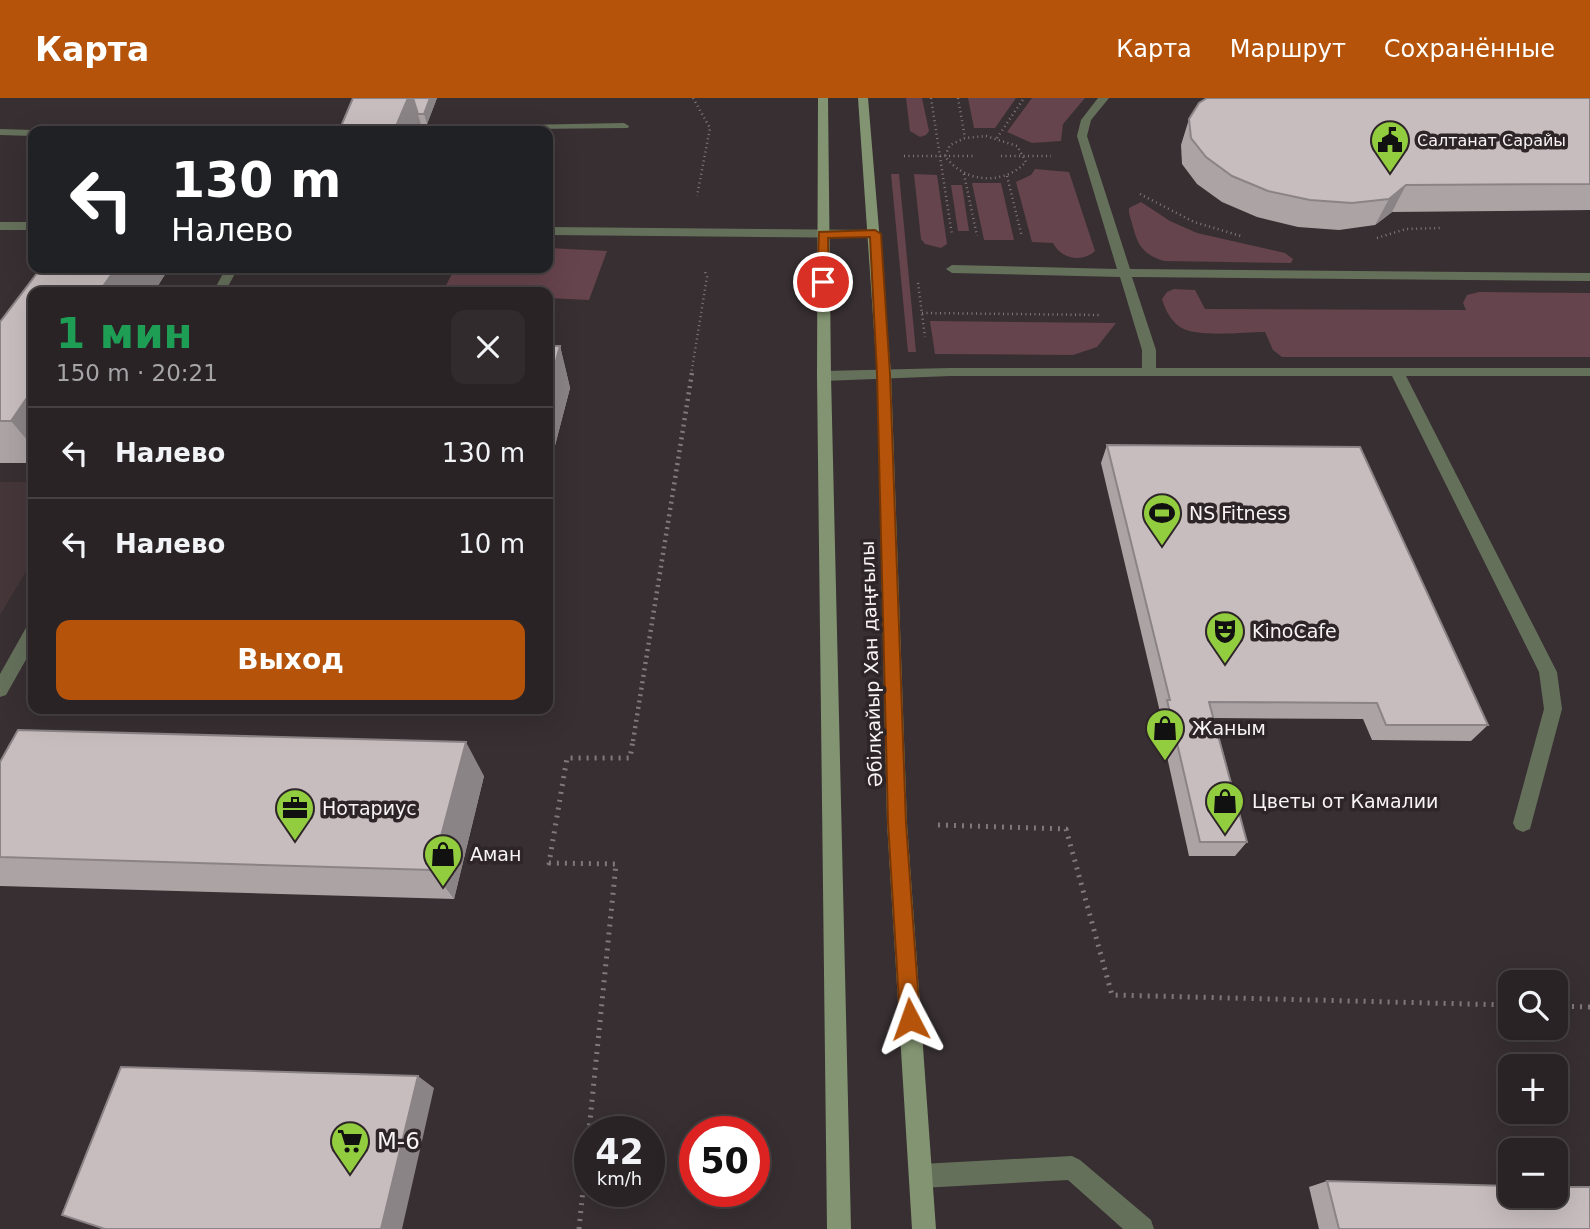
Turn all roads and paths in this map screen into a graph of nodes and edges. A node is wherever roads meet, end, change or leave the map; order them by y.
1 (693, 98) edge
2 (823, 98) edge
3 (863, 98) edge
4 (931, 98) edge
5 (958, 98) edge
6 (1024, 98) edge
7 (1104, 98) edge
8 (624, 126) dead end
9 (553, 127) edge
10 (0, 132) edge
11 (28, 133) edge
12 (965, 138) junction
13 (997, 138) junction
14 (904, 156) dead end
15 (940, 156) junction
16 (945, 156) junction
17 (975, 156) dead end
18 (1001, 156) dead end
19 (1026, 156) junction
20 (964, 174) junction
21 (1007, 176) junction
22 (1138, 192) dead end
23 (0, 226) edge
24 (28, 226) edge
25 (1442, 228) dead end
26 (553, 230) edge
27 (690, 232) junction
28 (823, 234) junction
29 (875, 234) junction
30 (952, 236) dead end
31 (965, 236) dead end
32 (1252, 239) dead end
33 (1368, 240) edge
34 (1023, 241) dead end
35 (952, 269) dead end
36 (1127, 273) junction
37 (1590, 277) edge
38 (922, 313) dead end
39 (1106, 315) dead end
40 (1395, 371) junction
41 (1149, 372) junction
42 (1590, 372) edge
43 (884, 374) junction
44 (824, 376) junction
45 (28, 649) edge
46 (0, 690) edge
47 (897, 823) junction
48 (1522, 823) dead end
49 (1498, 1005) edge
50 (1568, 1006) edge
51 (1590, 1007) edge
52 (921, 1176) junction
53 (579, 1229) edge
54 (839, 1229) edge
55 (924, 1229) edge
56 (1142, 1229) edge

1 - 27 path
2 - 28 main road, Әбілқайыр Хан даңғылы
3 - 29 main road, Әбілқайыр Хан даңғылы
4 - 15 path
5 - 12 path
6 - 13 path
7 - 36 lane
8 - 9 lane
10 - 11 lane
12 - 13 path
12 - 16 path
13 - 19 path
14 - 15 path
15 - 16 path
15 - 30 path
16 - 17 path
16 - 20 path
18 - 19 path
19 - 21 path
20 - 21 path
20 - 31 path
21 - 34 path
22 - 32 path
23 - 24 lane
25 - 33 path
26 - 27 lane
27 - 28 lane
27 - 53 path
28 - 29 lane
28 - 44 main road, Әбілқайыр Хан даңғылы
29 - 43 main road, Әбілқайыр Хан даңғылы
35 - 36 lane
36 - 37 lane
36 - 41 lane
38 - 39 path
40 - 41 lane
40 - 42 lane
40 - 48 lane
41 - 43 lane
43 - 44 lane
43 - 47 main road, Әбілқайыр Хан даңғылы
44 - 54 main road, Әбілқайыр Хан даңғылы
45 - 46 lane
47 - 49 path
47 - 52 main road, Әбілқайыр Хан даңғылы
50 - 51 path
52 - 55 main road, Әбілқайыр Хан даңғылы
52 - 56 lane

